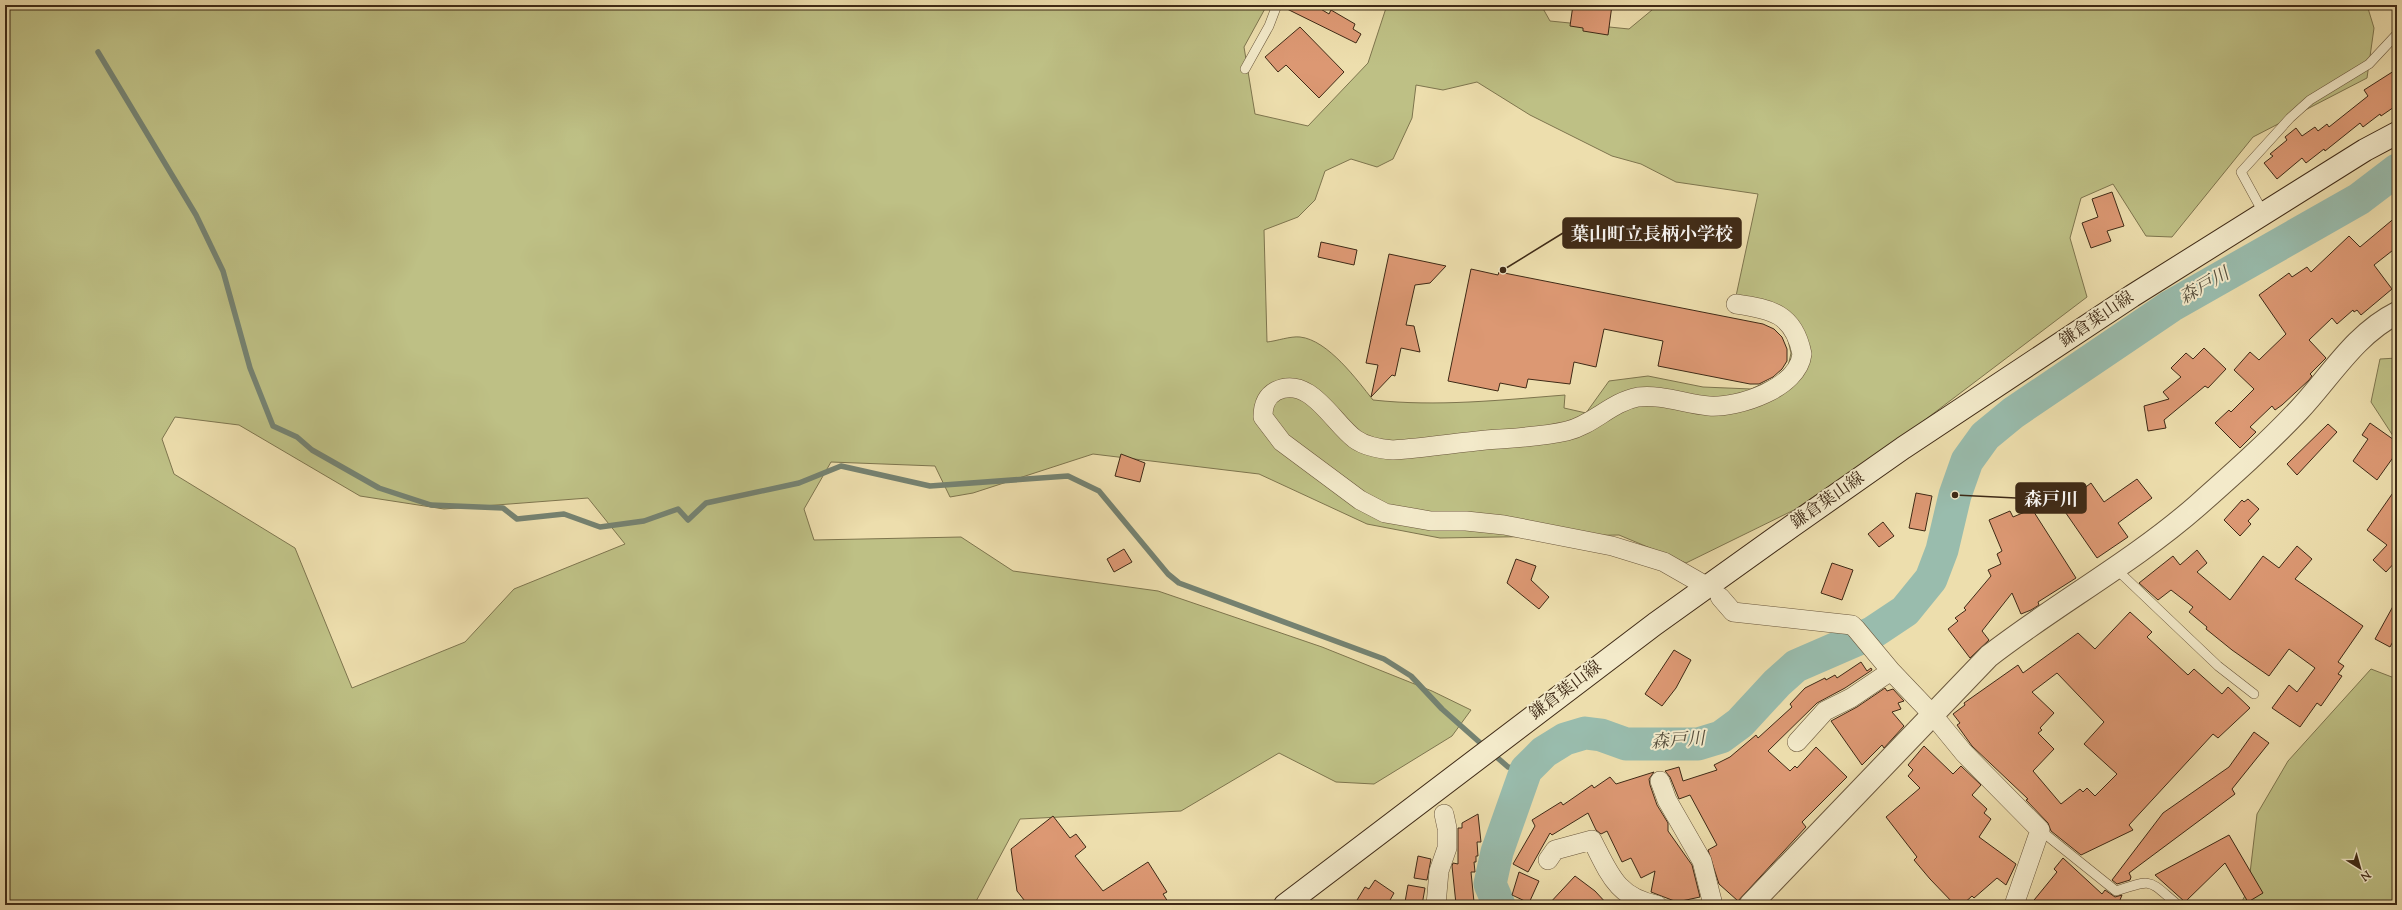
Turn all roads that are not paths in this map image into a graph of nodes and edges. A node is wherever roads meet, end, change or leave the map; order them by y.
1 (1277, 5) edge
2 (2397, 34) edge
3 (1244, 69) dead end
4 (2397, 133) edge
5 (2264, 214) junction
6 (1736, 304) dead end
7 (2397, 313) edge
8 (2115, 568) junction
9 (1713, 591) junction
10 (1891, 671) junction
11 (2254, 694) dead end
12 (1932, 714) junction
13 (1797, 742) dead end
14 (1660, 781) dead end
15 (1444, 814) dead end
16 (2040, 830) junction
17 (1548, 860) dead end
18 (1284, 905) edge
19 (1436, 905) edge
20 (1657, 905) edge
21 (1713, 905) edge
22 (1750, 905) edge
23 (2014, 905) edge
24 (2178, 905) edge

1 - 3 lane
2 - 5 lane
4 - 5 main road, 鎌倉葉山線
5 - 9 main road, 鎌倉葉山線
6 - 9 street
7 - 8 main road
8 - 11 lane
8 - 12 main road
9 - 10 street
9 - 18 main road, 鎌倉葉山線
10 - 12 street
10 - 13 street
12 - 16 street
12 - 22 main road
14 - 21 street
15 - 19 street
16 - 23 street
16 - 24 lane
17 - 20 street

